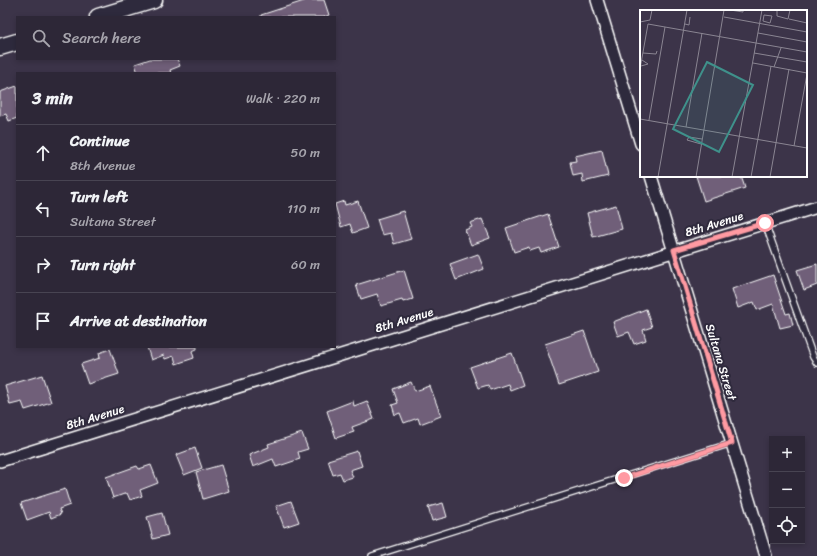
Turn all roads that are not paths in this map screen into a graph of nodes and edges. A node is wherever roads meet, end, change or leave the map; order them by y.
1 (154, 0) edge
2 (597, 0) edge
3 (101, 16) edge
4 (16, 42) edge
5 (0, 47) edge
6 (640, 141) edge
7 (651, 177) edge
8 (817, 207) edge
9 (765, 223) junction
10 (674, 250) junction
11 (817, 363) edge
12 (732, 443) junction
13 (0, 460) edge
14 (372, 556) edge
15 (766, 556) edge

1 - 3 street
2 - 6 street
4 - 5 street
7 - 10 street, Sultana Street
8 - 9 street, 8th Avenue
9 - 10 street, 8th Avenue
9 - 11 lane
10 - 12 street, Sultana Street
10 - 13 street, 8th Avenue
12 - 14 lane
12 - 15 street, Sultana Street

